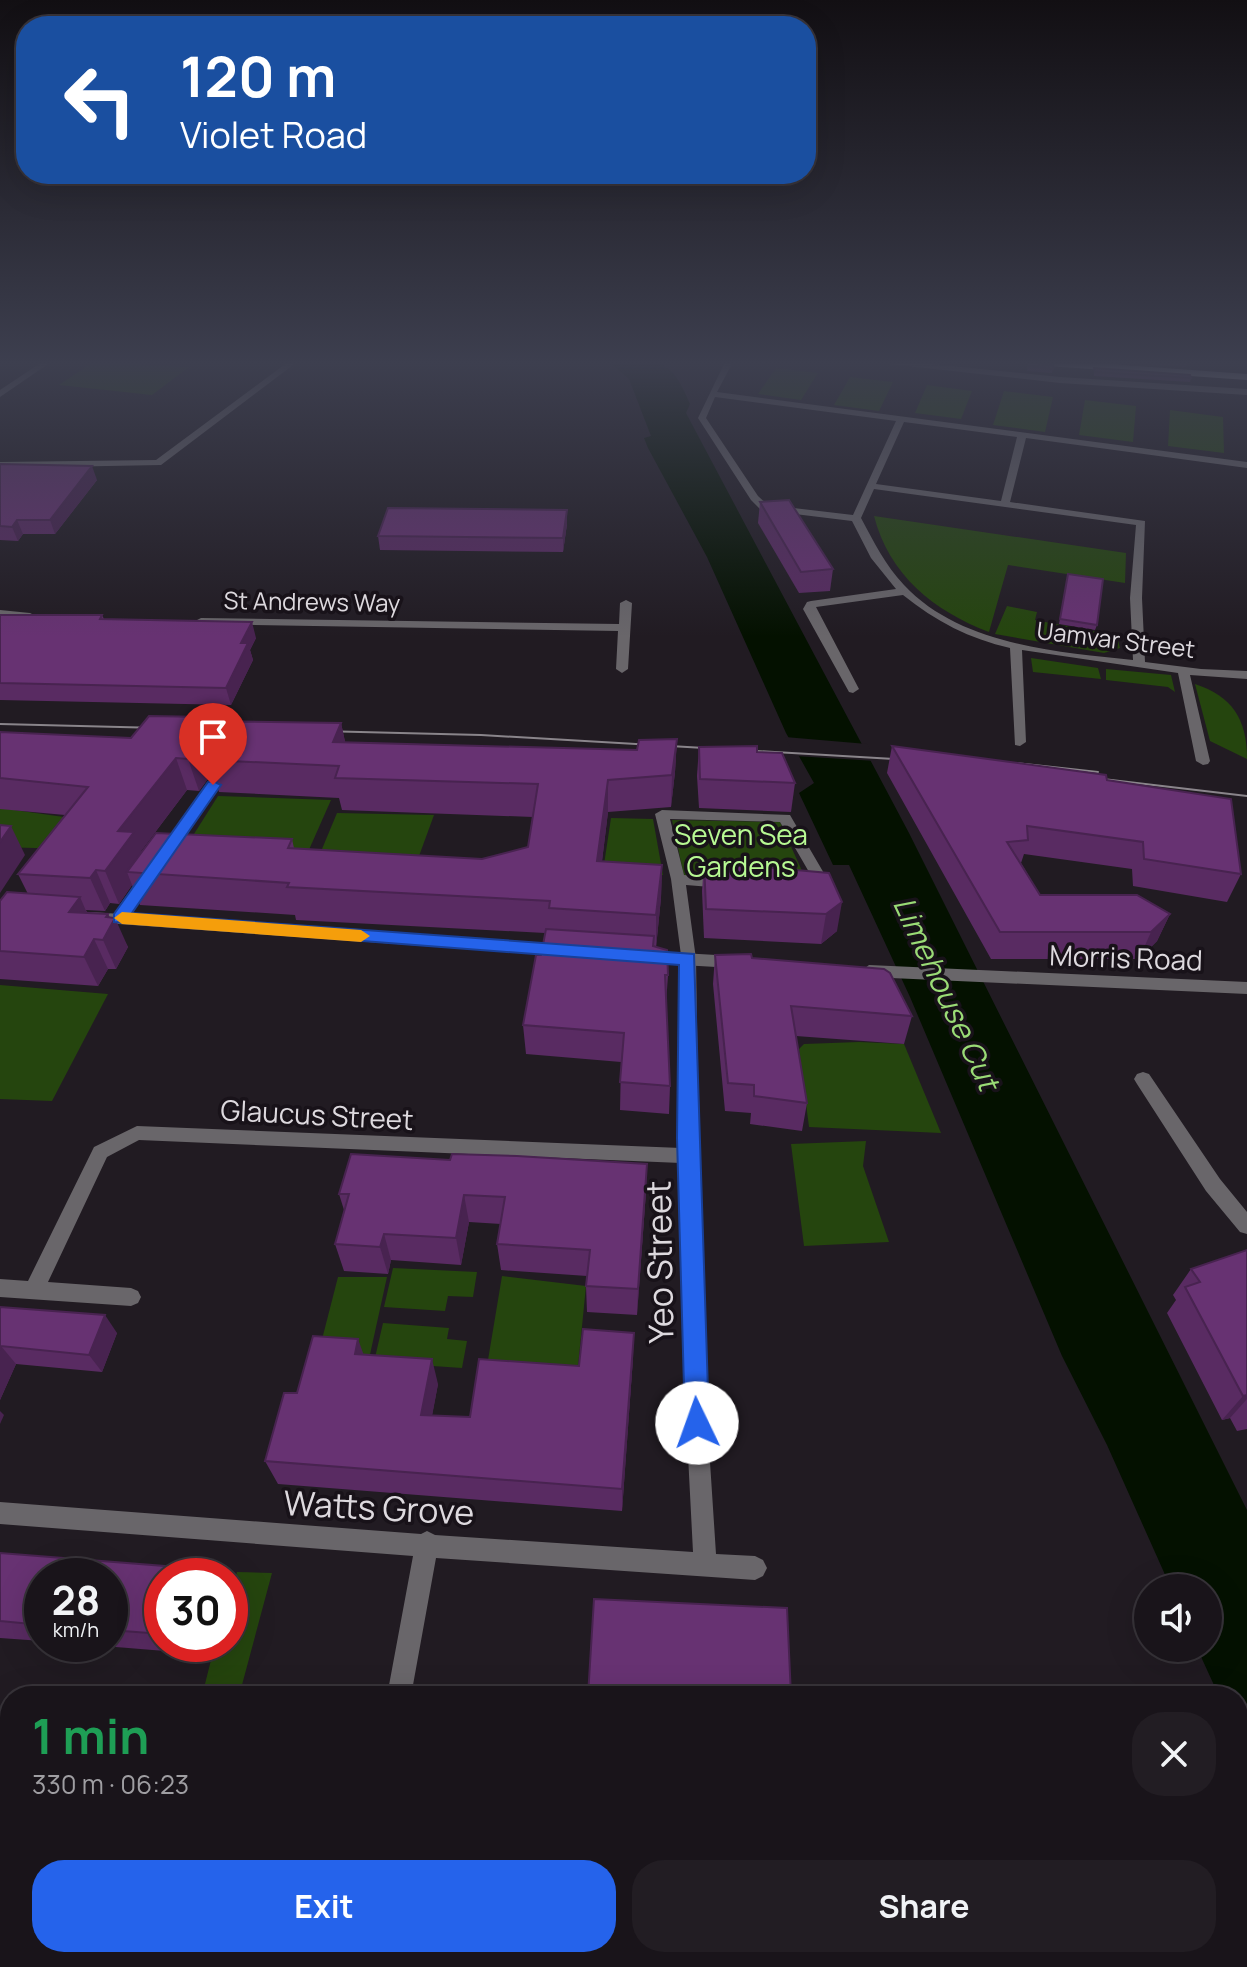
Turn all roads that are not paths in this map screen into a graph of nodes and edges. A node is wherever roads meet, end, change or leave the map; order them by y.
1 (170, 454) edge
2 (725, 454) edge
3 (886, 454) edge
4 (1018, 454) edge
5 (1160, 454) edge
6 (0, 465) edge
7 (1247, 465) edge
8 (872, 486) junction
9 (1005, 504) junction
10 (856, 518) junction
11 (902, 592) junction
12 (626, 603) dead end
13 (0, 613) edge
14 (49, 617) edge
15 (187, 621) edge
16 (624, 628) junction
17 (1016, 648) junction
18 (1139, 664) junction
19 (622, 669) dead end
20 (1183, 669) junction
21 (1247, 675) edge
22 (853, 689) dead end
23 (1020, 742) dead end
24 (210, 760) edge
25 (1203, 761) dead end
26 (678, 879) junction
27 (738, 885) edge
28 (813, 892) edge
29 (72, 916) edge
30 (120, 918) junction
31 (575, 951) edge
32 (622, 955) edge
33 (688, 959) junction
34 (750, 963) edge
35 (867, 971) edge
36 (1247, 988) edge
37 (1143, 1079) dead end
38 (689, 1156) junction
39 (1247, 1226) edge
40 (0, 1288) edge
41 (34, 1290) junction
42 (131, 1297) dead end
43 (0, 1513) edge
44 (427, 1543) junction
45 (705, 1563) junction
46 (755, 1568) dead end
47 (401, 1686) edge

1 - 6 street
2 - 10 street
3 - 8 street
4 - 9 street
5 - 7 street
8 - 9 street
8 - 10 street
9 - 18 street
10 - 11 street, Uamvar Street
11 - 17 street, Uamvar Street
11 - 22 street
12 - 16 street
13 - 14 street
15 - 16 street, St Andrews Way
16 - 19 street
17 - 18 street, Uamvar Street
17 - 23 street
18 - 20 street, Uamvar Street
20 - 21 street, Uamvar Street
20 - 25 street
24 - 30 street
26 - 27 street
26 - 28 street
26 - 33 street
29 - 30 street
30 - 31 street
32 - 33 street
33 - 34 street
33 - 38 street, Yeo Street
35 - 36 street, Morris Road
37 - 39 street
38 - 41 street, Glaucus Street
38 - 45 street, Yeo Street
40 - 41 street
41 - 42 street
43 - 44 street, Watts Grove
44 - 45 street, Watts Grove
44 - 47 street
45 - 46 street, Watts Grove

